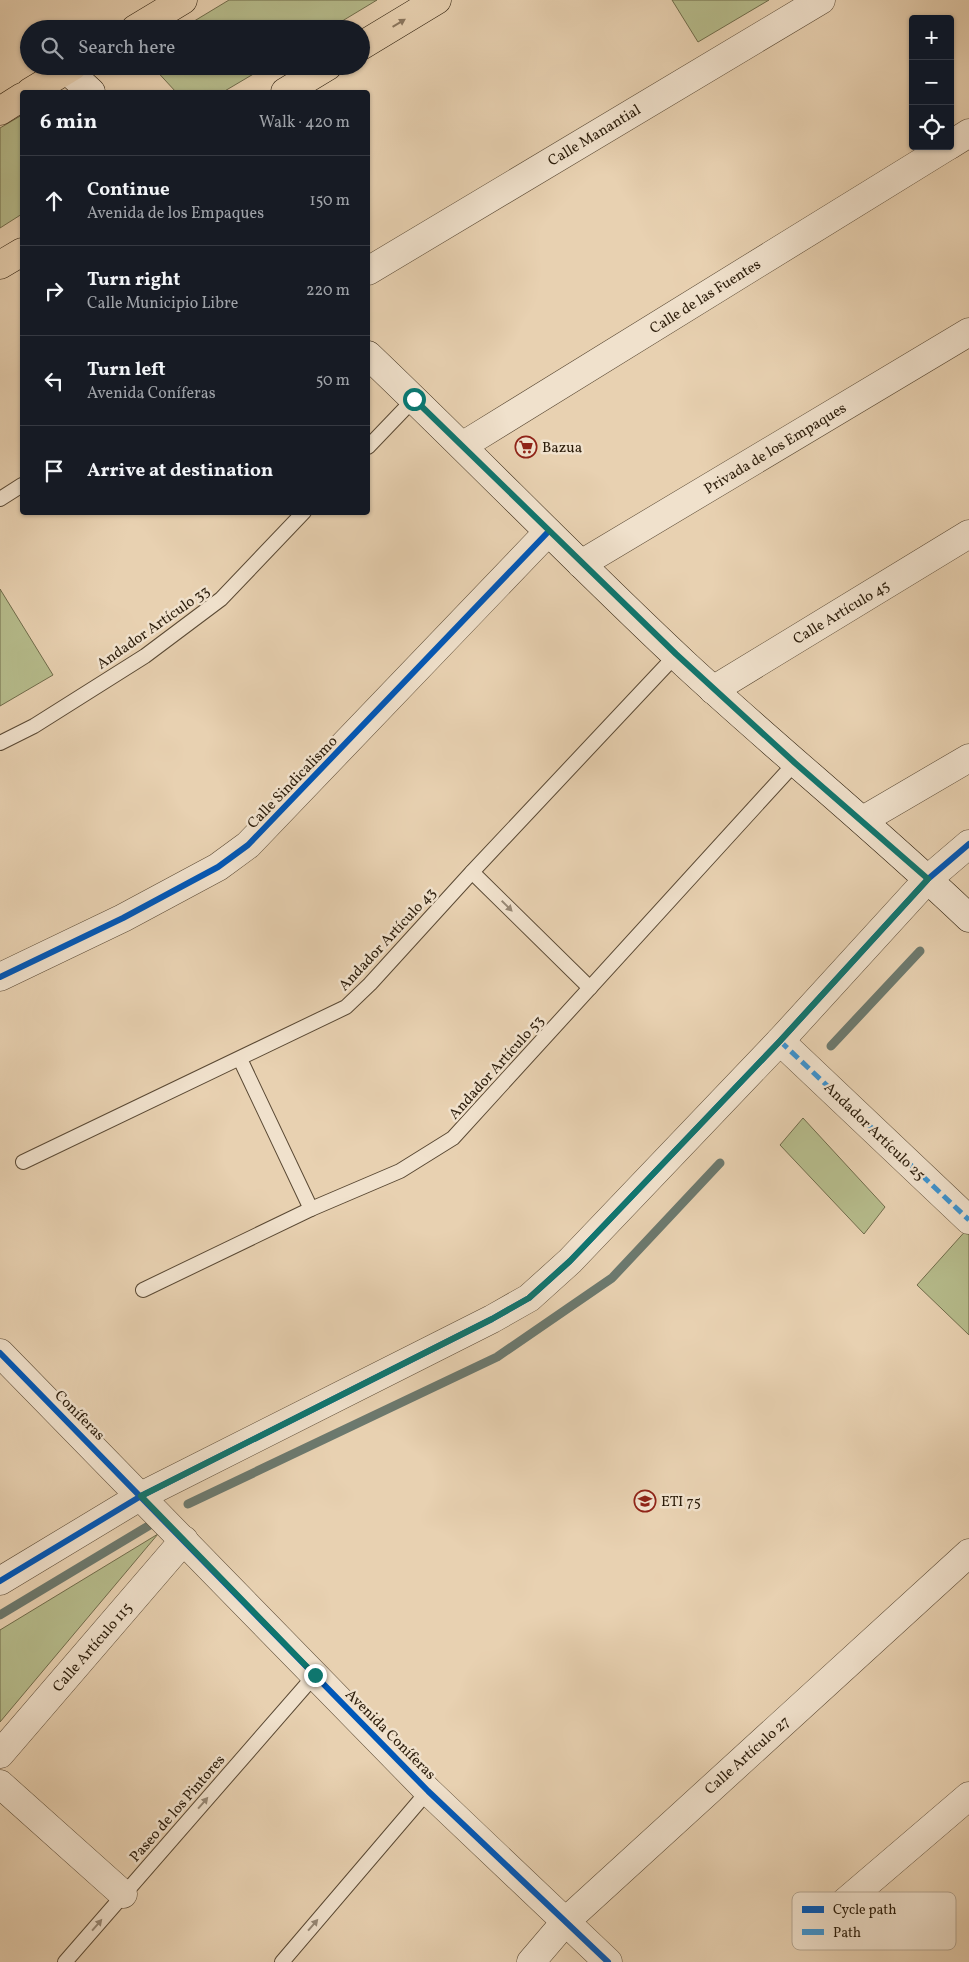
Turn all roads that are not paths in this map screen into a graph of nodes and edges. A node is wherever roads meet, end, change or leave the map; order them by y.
1 (183, 0) edge
2 (436, 0) edge
3 (821, 0) edge
4 (151, 20) edge
5 (370, 40) edge
6 (58, 75) edge
7 (76, 75) edge
8 (313, 75) edge
9 (33, 90) edge
10 (89, 90) edge
11 (288, 90) edge
12 (20, 98) edge
13 (0, 111) edge
14 (969, 133) edge
15 (954, 142) edge
16 (941, 150) edge
17 (20, 253) edge
18 (0, 265) edge
19 (370, 270) edge
20 (969, 332) edge
21 (370, 357) edge
22 (414, 399) junction
23 (370, 445) edge
24 (462, 446) junction
25 (20, 486) edge
26 (0, 499) edge
27 (301, 515) edge
28 (548, 532) junction
29 (969, 534) edge
30 (581, 564) junction
31 (676, 654) junction
32 (713, 690) junction
33 (0, 743) edge
34 (969, 758) edge
35 (795, 763) junction
36 (863, 820) junction
37 (969, 844) edge
38 (472, 872) junction
39 (928, 879) junction
40 (969, 918) edge
41 (0, 978) edge
42 (590, 988) junction
43 (780, 1041) junction
44 (240, 1059) junction
45 (23, 1162) dead end
46 (311, 1209) junction
47 (969, 1220) edge
48 (143, 1290) dead end
49 (2, 1358) edge
50 (141, 1496) junction
51 (184, 1540) junction
52 (969, 1553) edge
53 (0, 1581) edge
54 (315, 1675) junction
55 (0, 1754) edge
56 (0, 1784) edge
57 (428, 1790) junction
58 (969, 1796) edge
59 (857, 1892) edge
60 (123, 1894) junction
61 (566, 1921) junction
62 (64, 1962) edge
63 (282, 1962) edge
64 (530, 1962) edge
65 (608, 1962) edge

1 - 4 main road
5 -> 2 main road
3 - 19 street, Calle Manantial
6 - 9 main road
7 - 10 street
8 - 11 main road
12 - 13 main road
14 - 15 street, Calle de las Fuentes
16 - 24 street, Calle de las Fuentes
17 - 18 main road
20 - 30 street, Privada de los Empaques
21 - 22 street
22 - 23 lane
22 - 24 street
24 - 28 street
25 - 26 lane
27 - 33 lane, Andador Artículo 33
28 - 30 street
28 - 41 street, Calle Sindicalismo
29 - 32 street, Calle Artículo 45
30 - 31 street
31 - 32 street
31 - 38 lane, Andador Artículo 43
32 - 35 street
34 - 36 street
35 - 36 street
35 - 42 lane, Andador Artículo 53
36 - 39 street
37 - 39 street
38 -> 42 lane
38 - 44 lane, Andador Artículo 43
39 - 40 street
39 - 43 street
42 - 46 lane, Andador Artículo 53
43 - 47 street, Andador Artículo 25
43 - 50 street
44 - 45 lane, Andador Artículo 43
44 - 46 lane
46 - 48 lane, Andador Artículo 53
49 - 50 street, Coníferas
50 - 51 street, Avenida Coníferas
50 - 53 street
51 - 54 street, Avenida Coníferas
51 - 55 street, Calle Artículo 115
52 - 61 street, Calle Artículo 27
54 - 57 street, Avenida Coníferas
60 -> 54 lane, Paseo de los Pintores
56 - 60 street
57 - 61 street, Avenida Coníferas
63 -> 57 lane
58 - 59 street
62 -> 60 lane, Paseo de los Pintores
61 - 64 street, Calle Artículo 27
61 - 65 street, Avenida Coníferas

